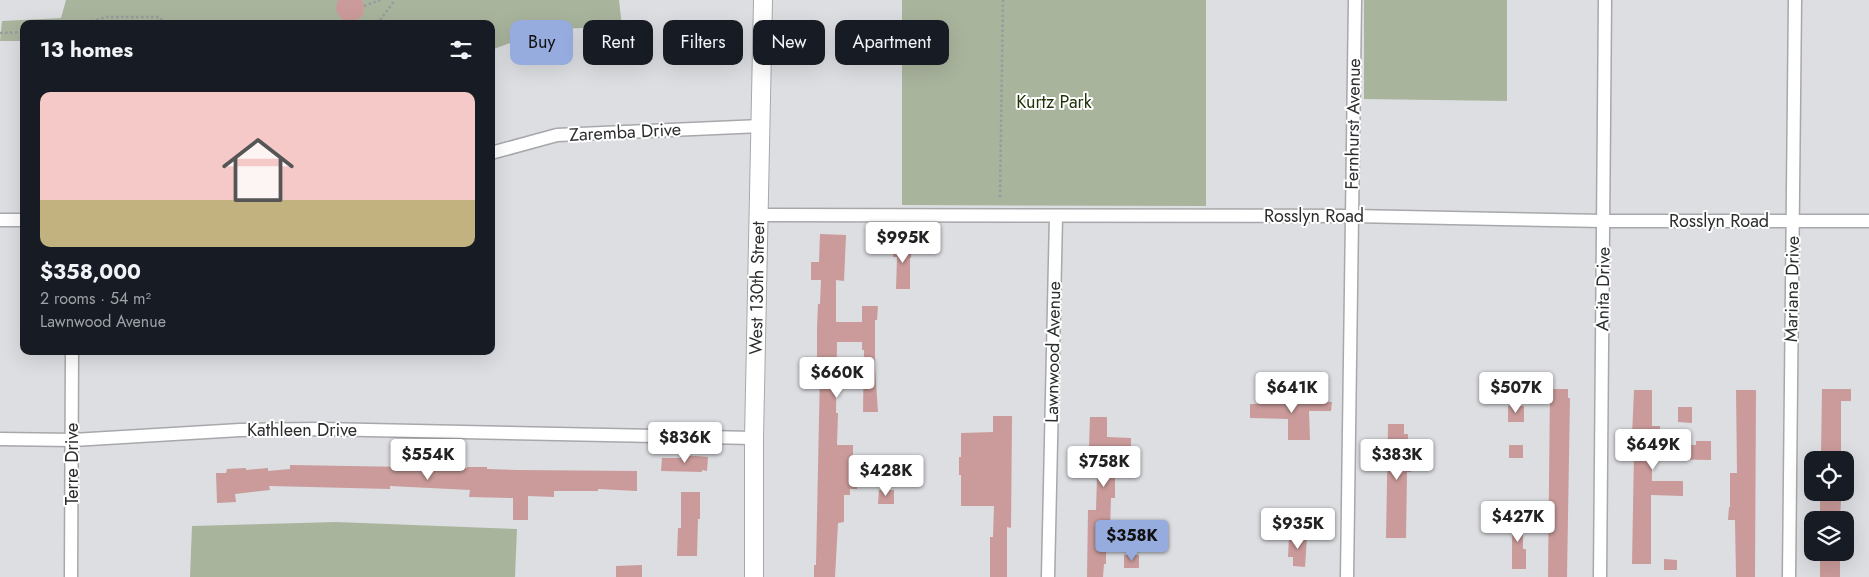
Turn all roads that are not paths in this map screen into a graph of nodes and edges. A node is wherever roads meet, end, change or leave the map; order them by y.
1 (764, 0) edge
2 (1355, 0) edge
3 (1605, 0) edge
4 (1795, 0) edge
5 (761, 126) junction
6 (495, 152) edge
7 (759, 215) junction
8 (1056, 216) junction
9 (1352, 216) junction
10 (0, 220) edge
11 (20, 220) edge
12 (1604, 221) junction
13 (1793, 221) junction
14 (1869, 221) edge
15 (72, 355) edge
16 (754, 438) junction
17 (0, 439) edge
18 (72, 440) junction
19 (70, 577) edge
20 (754, 577) edge
21 (1048, 577) edge
22 (1346, 577) edge
23 (1600, 577) edge
24 (1789, 577) edge

1 - 5 main road, West 130th Street
2 - 9 street, Fernhurst Avenue
3 - 12 street, Anita Drive
4 - 13 street, Mariana Drive
5 - 6 street, Zaremba Drive
5 - 7 main road, West 130th Street
7 - 8 street, Rosslyn Road
7 - 16 main road, West 130th Street
8 - 9 street, Rosslyn Road
8 - 21 street, Lawnwood Avenue
9 - 12 street, Rosslyn Road
9 - 22 street, Fernhurst Avenue
10 - 11 street
12 - 13 street, Rosslyn Road
12 - 23 street, Anita Drive
13 - 14 street, Rosslyn Road
13 - 24 street, Mariana Drive
15 - 18 street, Terre Drive
16 - 18 street, Kathleen Drive
16 - 20 main road, West 130th Street
17 - 18 street, Kathleen Drive
18 - 19 street, Terre Drive

